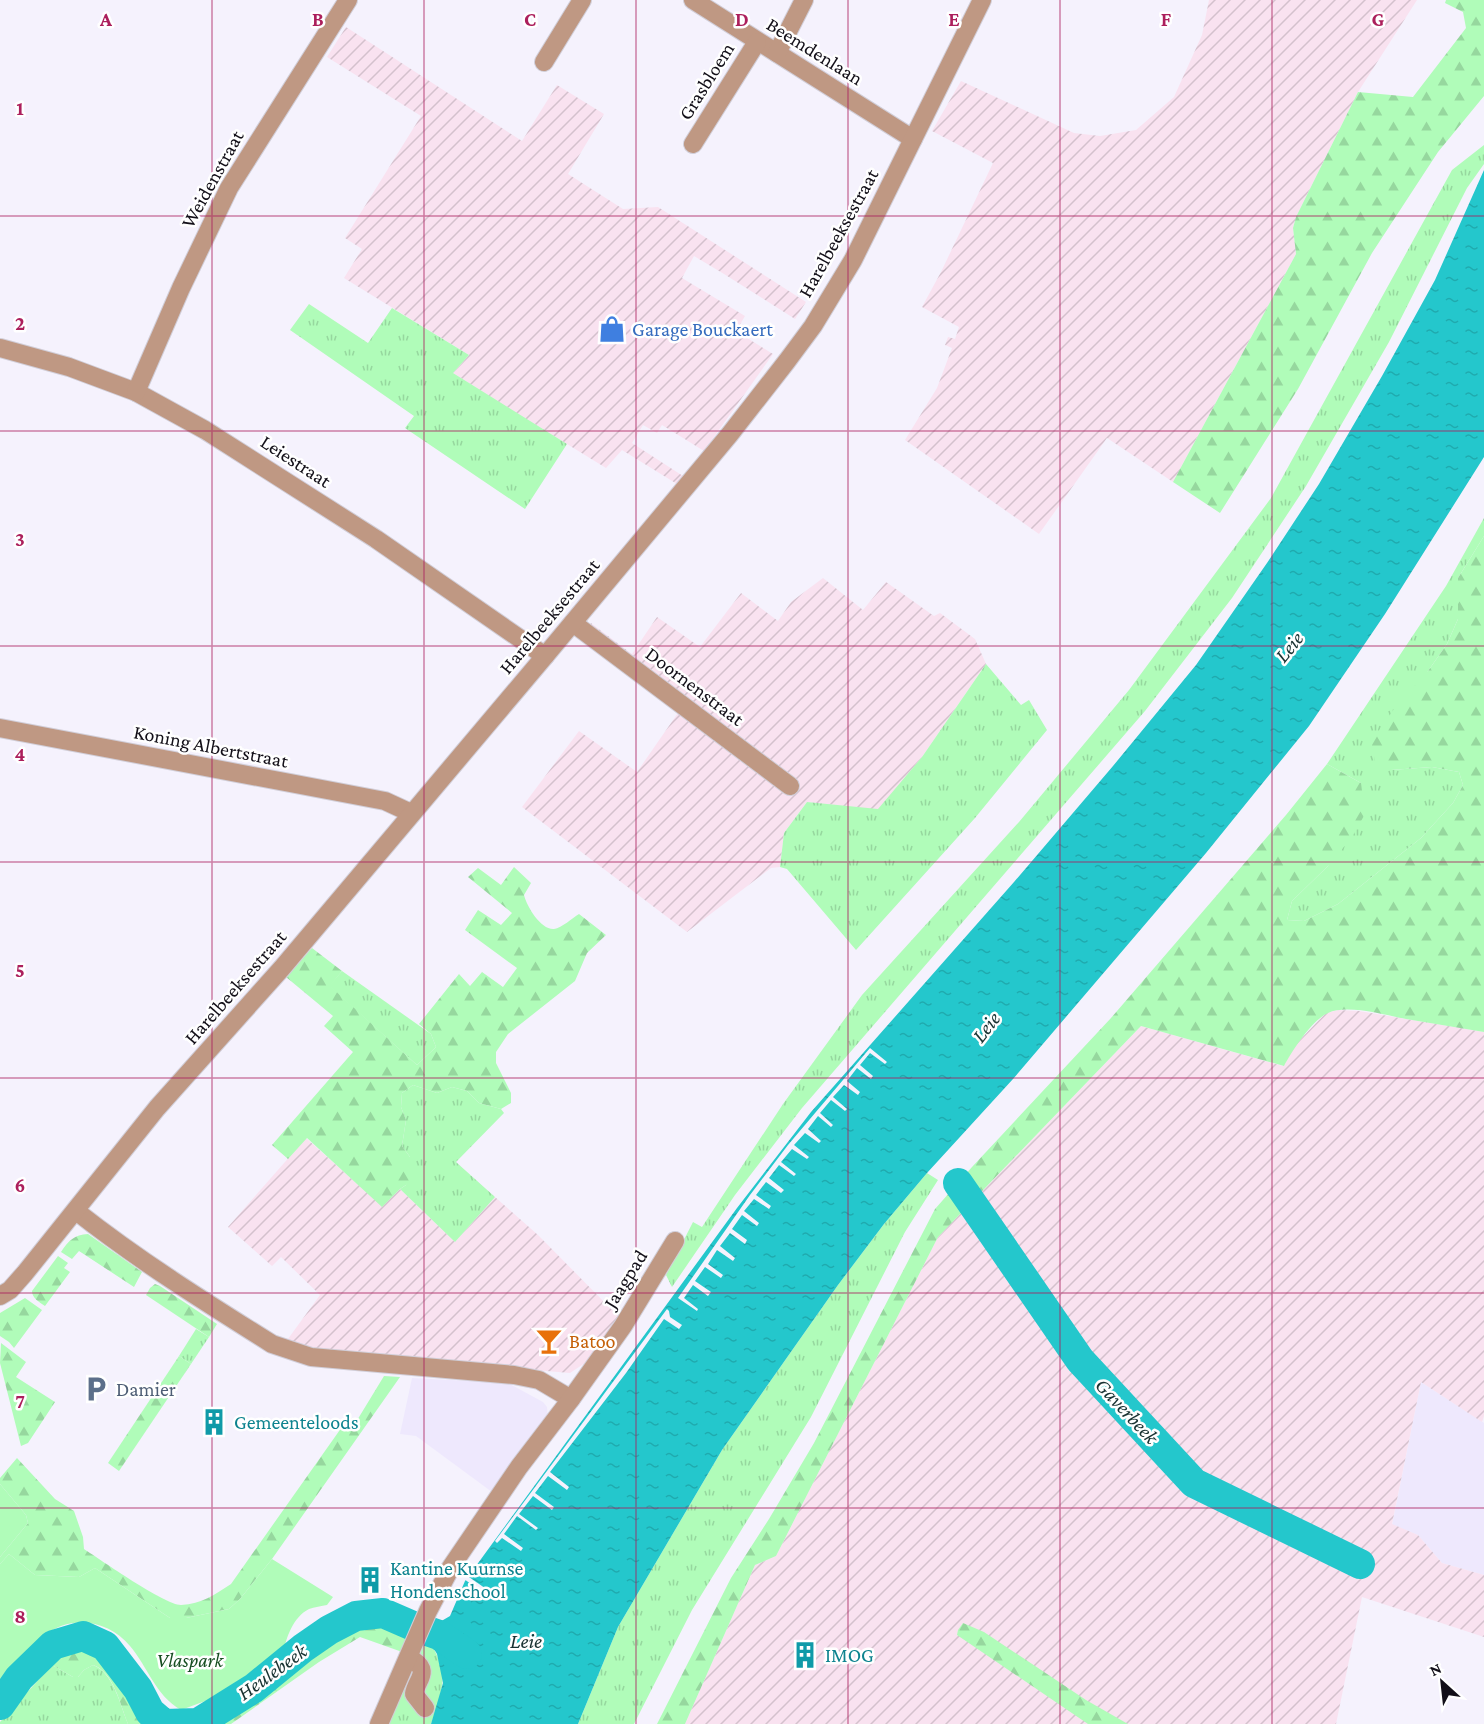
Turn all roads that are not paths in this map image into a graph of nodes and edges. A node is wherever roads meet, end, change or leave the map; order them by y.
1 (348, 0) edge
2 (582, 0) edge
3 (693, 0) edge
4 (804, 0) edge
5 (982, 0) edge
6 (758, 42) junction
7 (777, 53) junction
8 (544, 62) dead end
9 (913, 139) junction
10 (693, 144) dead end
11 (0, 348) edge
12 (136, 392) junction
13 (573, 623) junction
14 (545, 656) junction
15 (0, 728) edge
16 (790, 786) dead end
17 (411, 813) junction
18 (76, 1211) junction
19 (675, 1241) dead end
20 (0, 1296) edge
21 (571, 1399) junction
22 (412, 1655) junction
23 (425, 1708) dead end
24 (379, 1724) edge

1 - 12 street, Weidenstraat
2 - 8 street
3 - 6 street, Beemdenlaan
4 - 7 street
5 - 9 street, Harelbeeksestraat
6 - 7 street, Beemdenlaan
6 - 10 street, Grasbloem
7 - 9 street, Beemdenlaan
9 - 13 street, Harelbeeksestraat
11 - 12 street, Leiestraat
12 - 14 street, Leiestraat
13 - 14 street, Harelbeeksestraat
13 - 16 street, Doornenstraat
14 - 17 street, Harelbeeksestraat
15 - 17 street, Koning Albertstraat
17 - 18 street, Harelbeeksestraat
18 - 20 street, Harelbeeksestraat
18 - 21 street
19 - 21 street, Jaagpad
21 - 22 street, Jaagpad
22 - 23 street
22 - 24 street, Jaagpad

